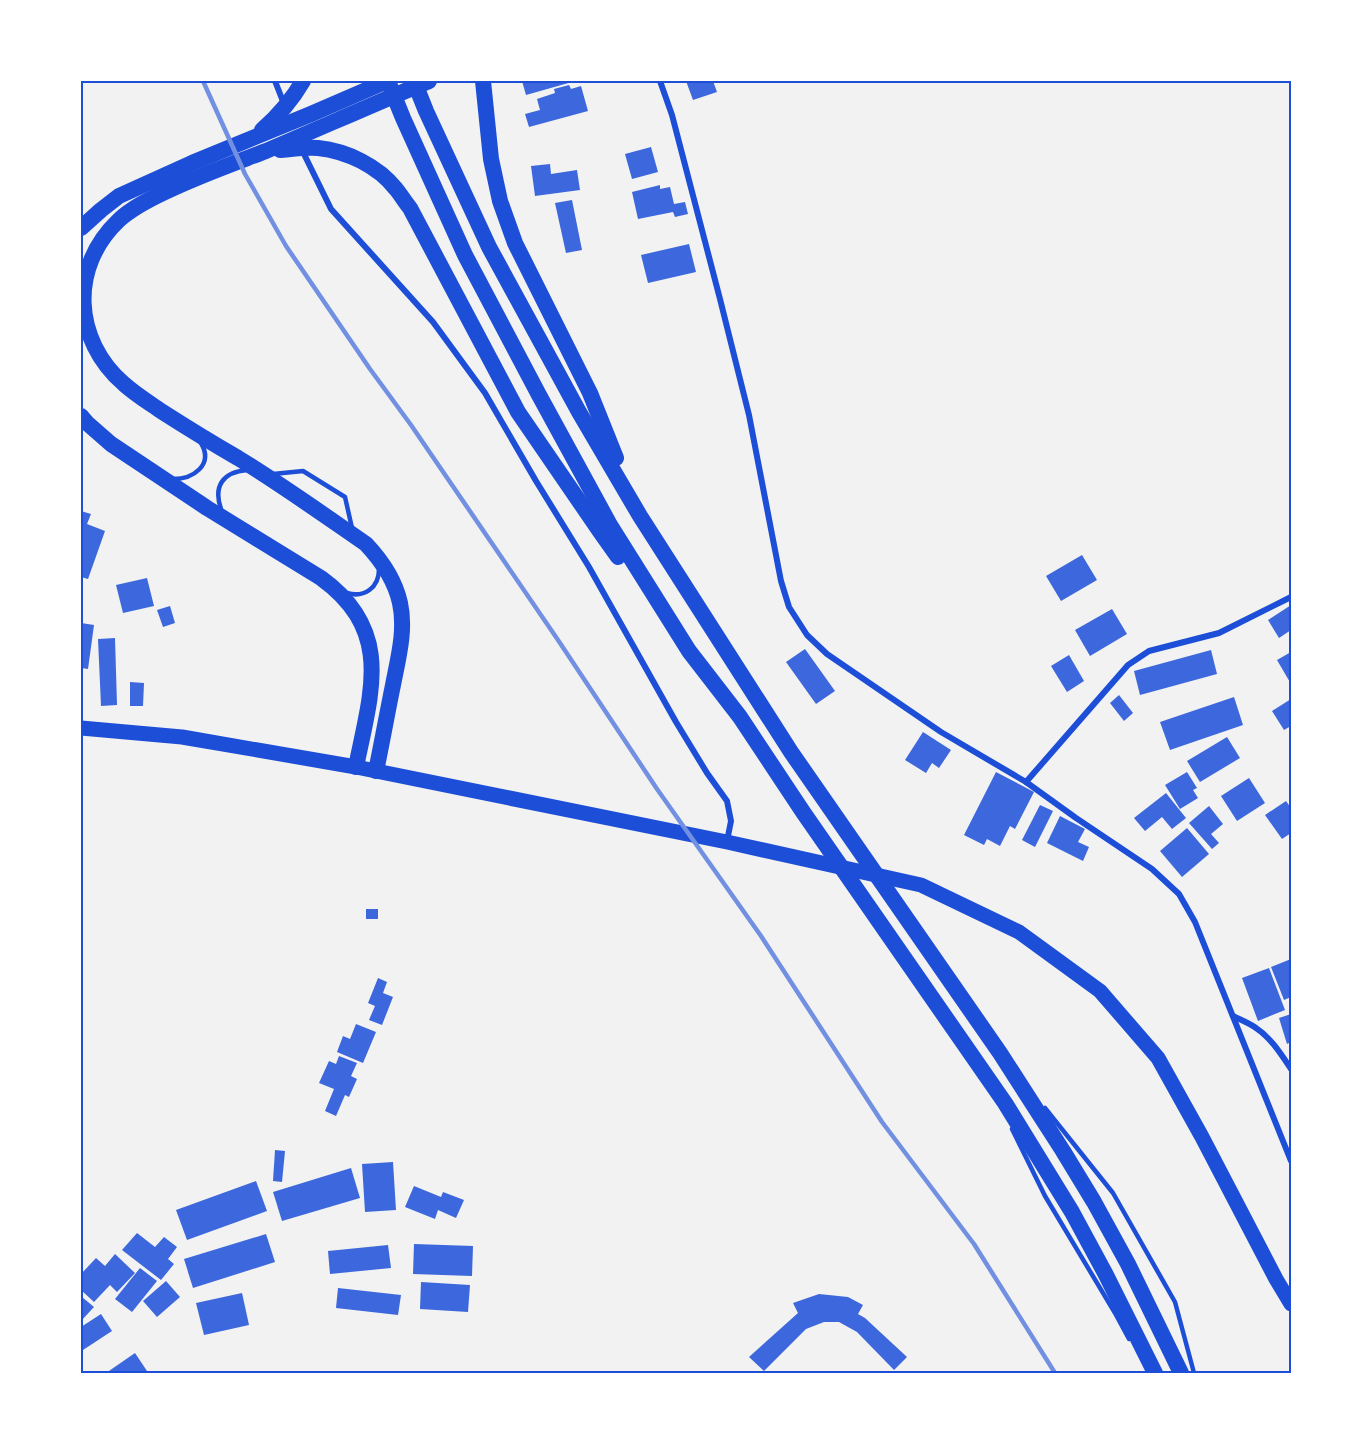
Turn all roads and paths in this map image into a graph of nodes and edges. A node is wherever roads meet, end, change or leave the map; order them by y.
1 (275, 81) edge
2 (387, 81) edge
3 (414, 81) edge
4 (429, 81) edge
5 (483, 81) edge
6 (660, 81) edge
7 (299, 87) edge
8 (368, 98) junction
9 (314, 122) junction
10 (293, 126) dead end
11 (297, 136) dead end
12 (252, 138) junction
13 (264, 151) junction
14 (195, 170) junction
15 (81, 228) edge
16 (81, 416) edge
17 (193, 431) junction
18 (260, 472) junction
19 (164, 479) junction
20 (640, 516) junction
21 (226, 520) junction
22 (354, 536) junction
23 (378, 557) junction
24 (338, 590) junction
25 (1291, 597) edge
26 (689, 651) junction
27 (81, 728) edge
28 (356, 767) junction
29 (376, 771) junction
30 (1026, 782) junction
31 (727, 842) junction
32 (1233, 1016) junction
33 (1000, 1053) junction
34 (980, 1064) junction
35 (1291, 1070) edge
36 (1035, 1096) dead end
37 (1042, 1105) dead end
38 (1005, 1115) dead end
39 (1010, 1125) dead end
40 (1291, 1161) edge
41 (1291, 1304) edge
42 (1131, 1343) dead end
43 (1155, 1373) edge
44 (1181, 1373) edge
45 (1194, 1373) edge

1 - 10 street
2 - 8 highway
2 - 26 highway
3 - 20 highway
4 - 8 highway
5 - 20 highway
6 - 30 street
7 - 12 highway
8 - 9 highway
9 - 12 highway
9 - 13 highway
11 - 31 street
12 - 14 highway
13 - 14 highway
13 - 26 highway
14 - 15 highway
14 - 17 highway
16 - 19 highway
17 - 18 highway
17 - 19 lane
18 - 21 lane
18 - 22 highway
18 - 22 lane
19 - 21 highway
20 - 33 highway
21 - 24 highway
22 - 23 highway
23 - 24 lane
23 - 29 highway
24 - 28 highway
25 - 30 street
26 - 34 highway
27 - 28 highway
28 - 29 highway
29 - 31 highway
30 - 32 street
31 - 41 highway
32 - 35 street
32 - 40 street
33 - 36 lane
33 - 44 highway
34 - 38 lane
34 - 43 highway
37 - 45 lane
39 - 42 lane

